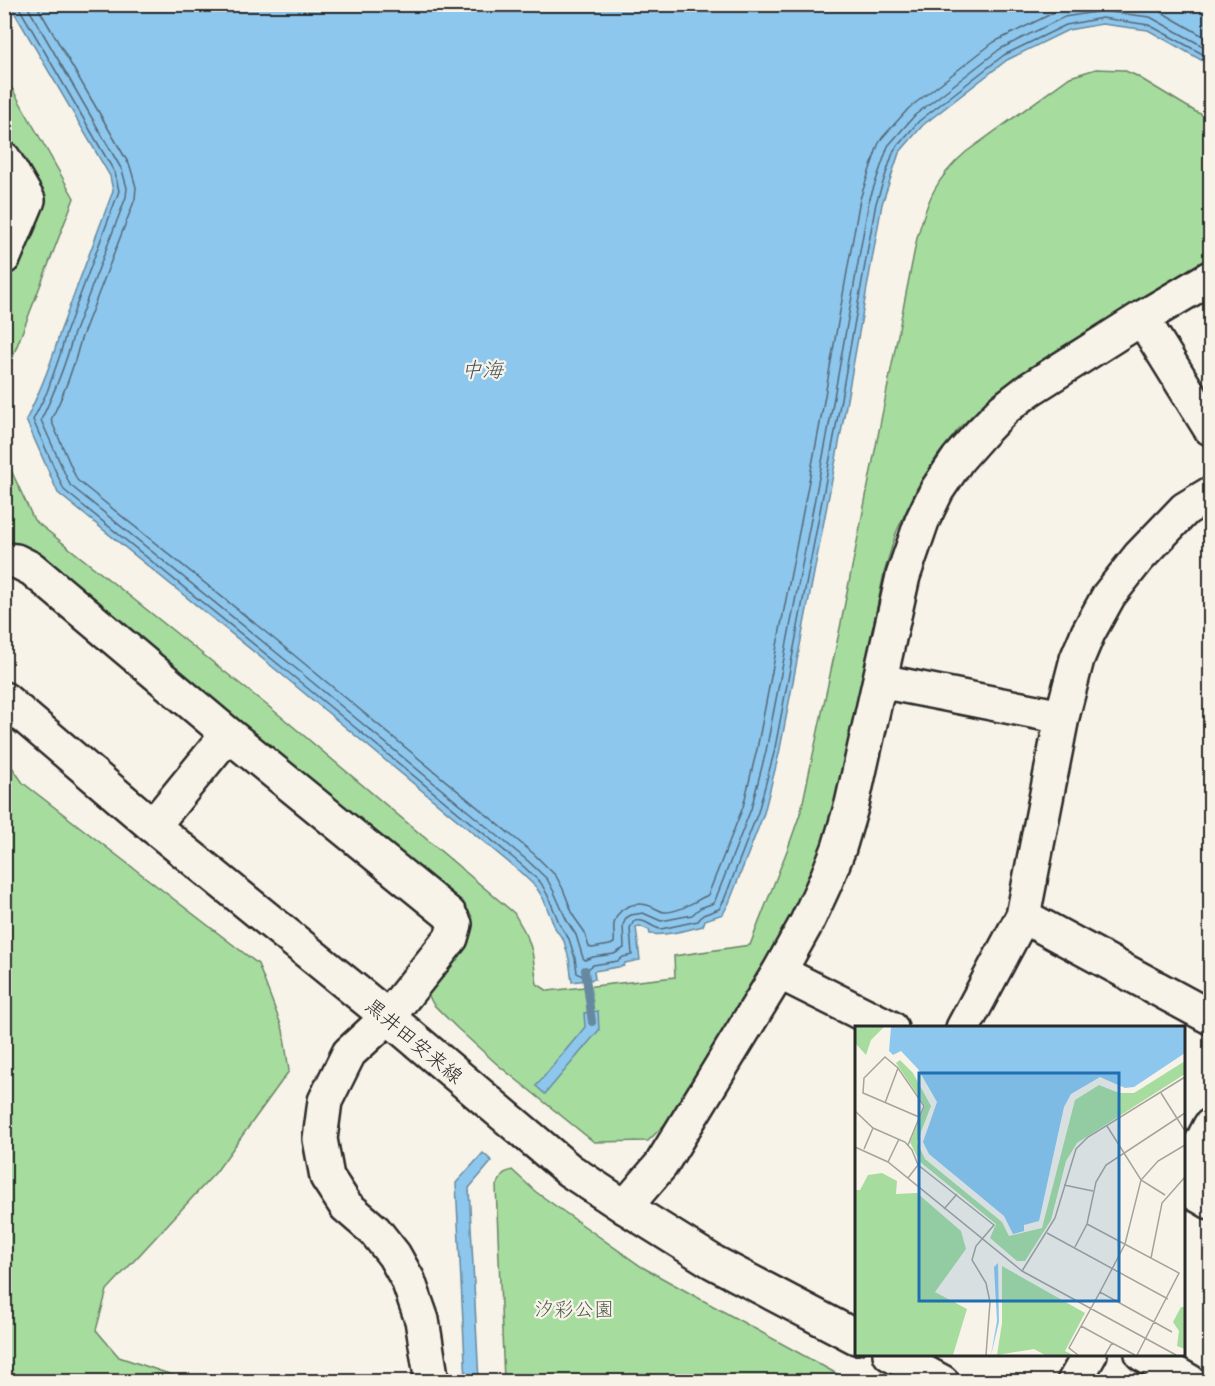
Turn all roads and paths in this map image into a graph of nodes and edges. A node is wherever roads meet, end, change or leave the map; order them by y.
1 (4, 159) edge
2 (4, 257) edge
3 (1210, 278) edge
4 (1142, 318) junction
5 (1210, 428) edge
6 (1210, 494) edge
7 (4, 560) edge
8 (880, 681) junction
9 (4, 699) edge
10 (1062, 717) junction
11 (228, 734) junction
12 (153, 826) junction
13 (1023, 916) junction
14 (779, 972) junction
15 (388, 1017) junction
16 (1210, 1017) edge
17 (887, 1026) edge
18 (964, 1026) edge
19 (1210, 1126) edge
20 (1185, 1174) edge
21 (1185, 1188) edge
22 (1210, 1202) edge
23 (625, 1207) junction
24 (855, 1336) edge
25 (894, 1356) edge
26 (1089, 1356) edge
27 (1145, 1356) edge
28 (432, 1382) edge
29 (942, 1382) edge
30 (1074, 1382) edge
31 (1190, 1382) edge

1 - 2 street
3 - 4 street
4 - 5 street
4 - 8 street
6 - 10 street
7 - 11 street
8 - 10 street
8 - 14 street
9 - 12 street, 黒井田安来線
10 - 13 street
11 - 12 street
11 - 15 street
12 - 15 street, 黒井田安来線
13 - 16 street
13 - 18 street
14 - 17 street
14 - 23 street
15 - 23 street, 黒井田安来線
15 - 28 street
19 - 20 street
21 - 22 street
23 - 24 street, 黒井田安来線
25 - 29 street
26 - 30 street
27 - 31 street

